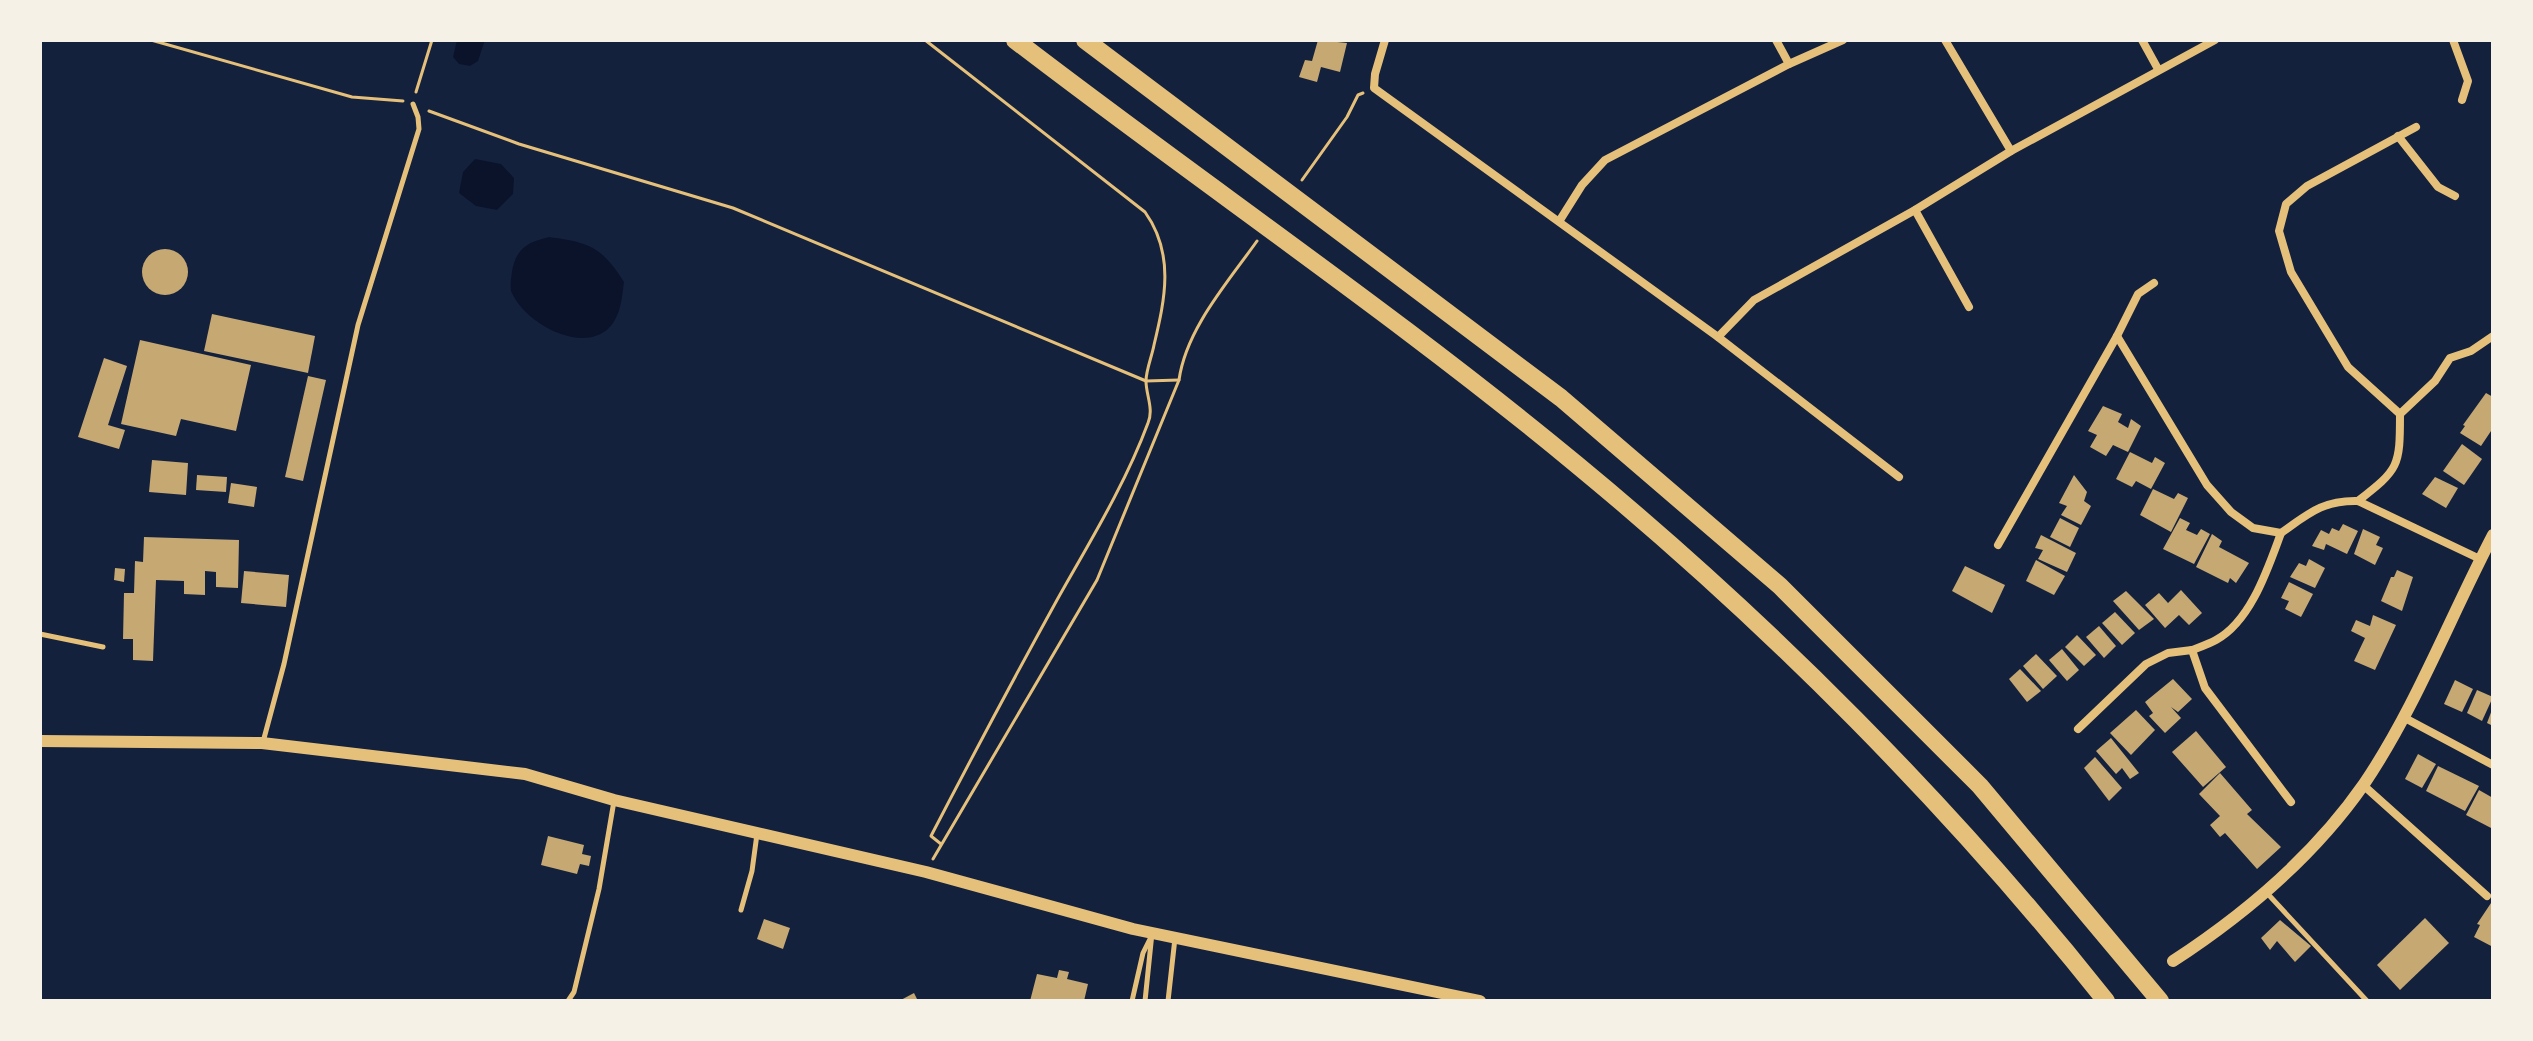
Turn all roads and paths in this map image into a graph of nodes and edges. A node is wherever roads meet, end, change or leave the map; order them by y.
1 (151, 40) edge
2 (432, 40) edge
3 (925, 40) edge
4 (1015, 40) edge
5 (1085, 40) edge
6 (1385, 40) edge
7 (1776, 40) edge
8 (1843, 40) edge
9 (1945, 40) edge
10 (2142, 40) edge
11 (2215, 40) edge
12 (2453, 40) edge
13 (1789, 64) junction
14 (2158, 69) junction
15 (1358, 95) dead end
16 (2462, 100) dead end
17 (413, 104) junction
18 (2416, 127) dead end
19 (2398, 136) junction
20 (2011, 151) junction
21 (1321, 153) dead end
22 (2455, 196) dead end
23 (1915, 210) junction
24 (1560, 220) junction
25 (1250, 252) dead end
26 (2154, 283) dead end
27 (1969, 307) dead end
28 (2117, 336) junction
29 (2493, 336) edge
30 (1718, 337) junction
31 (1179, 380) junction
32 (1146, 381) junction
33 (2400, 414) junction
34 (1899, 477) dead end
35 (2358, 501) junction
36 (2281, 533) junction
37 (2493, 535) edge
38 (1998, 545) dead end
39 (2480, 559) junction
40 (40, 634) edge
41 (103, 647) dead end
42 (2192, 650) junction
43 (2403, 717) junction
44 (2078, 729) dead end
45 (40, 741) edge
46 (262, 743) junction
47 (2493, 765) edge
48 (2363, 785) junction
49 (614, 800) junction
50 (2291, 802) dead end
51 (757, 833) junction
52 (941, 844) junction
53 (926, 872) junction
54 (2266, 891) junction
55 (2487, 896) dead end
56 (741, 910) dead end
57 (1152, 934) junction
58 (1175, 937) junction
59 (2173, 961) dead end
60 (568, 1001) edge
61 (1132, 1001) edge
62 (1145, 1001) edge
63 (1168, 1001) edge
64 (1480, 1001) edge
65 (2106, 1001) edge
66 (2160, 1001) edge
67 (2367, 1001) edge

1 - 17 path
2 - 17 path
3 - 32 path
4 - 65 highway
5 - 66 highway
6 - 24 street
7 - 13 street
8 - 13 street
9 - 20 street
10 - 14 street
11 - 14 street
12 - 16 street
13 - 24 street
14 - 20 street
15 - 21 path
17 - 32 path
17 - 46 lane
18 - 19 street
19 - 22 street
19 - 33 street
20 - 23 street
23 - 27 street
23 - 30 street
24 - 30 street
25 - 31 path
26 - 28 street
28 - 36 street
28 - 38 street
29 - 33 street
30 - 34 street
31 - 32 path
31 - 52 path
32 - 52 path
33 - 35 street
35 - 36 street
35 - 39 street
36 - 42 street
37 - 39 street
39 - 43 street
40 - 41 lane
42 - 44 street
42 - 50 street
43 - 47 street
43 - 48 street
45 - 46 street
46 - 49 street
48 - 54 street
48 - 55 street
49 - 51 street
49 - 60 lane
51 - 53 street
51 - 56 lane
52 - 53 path
53 - 57 street
54 - 59 street
54 - 67 lane
57 - 58 street
57 - 61 lane
57 - 62 lane
58 - 63 lane
58 - 64 street

